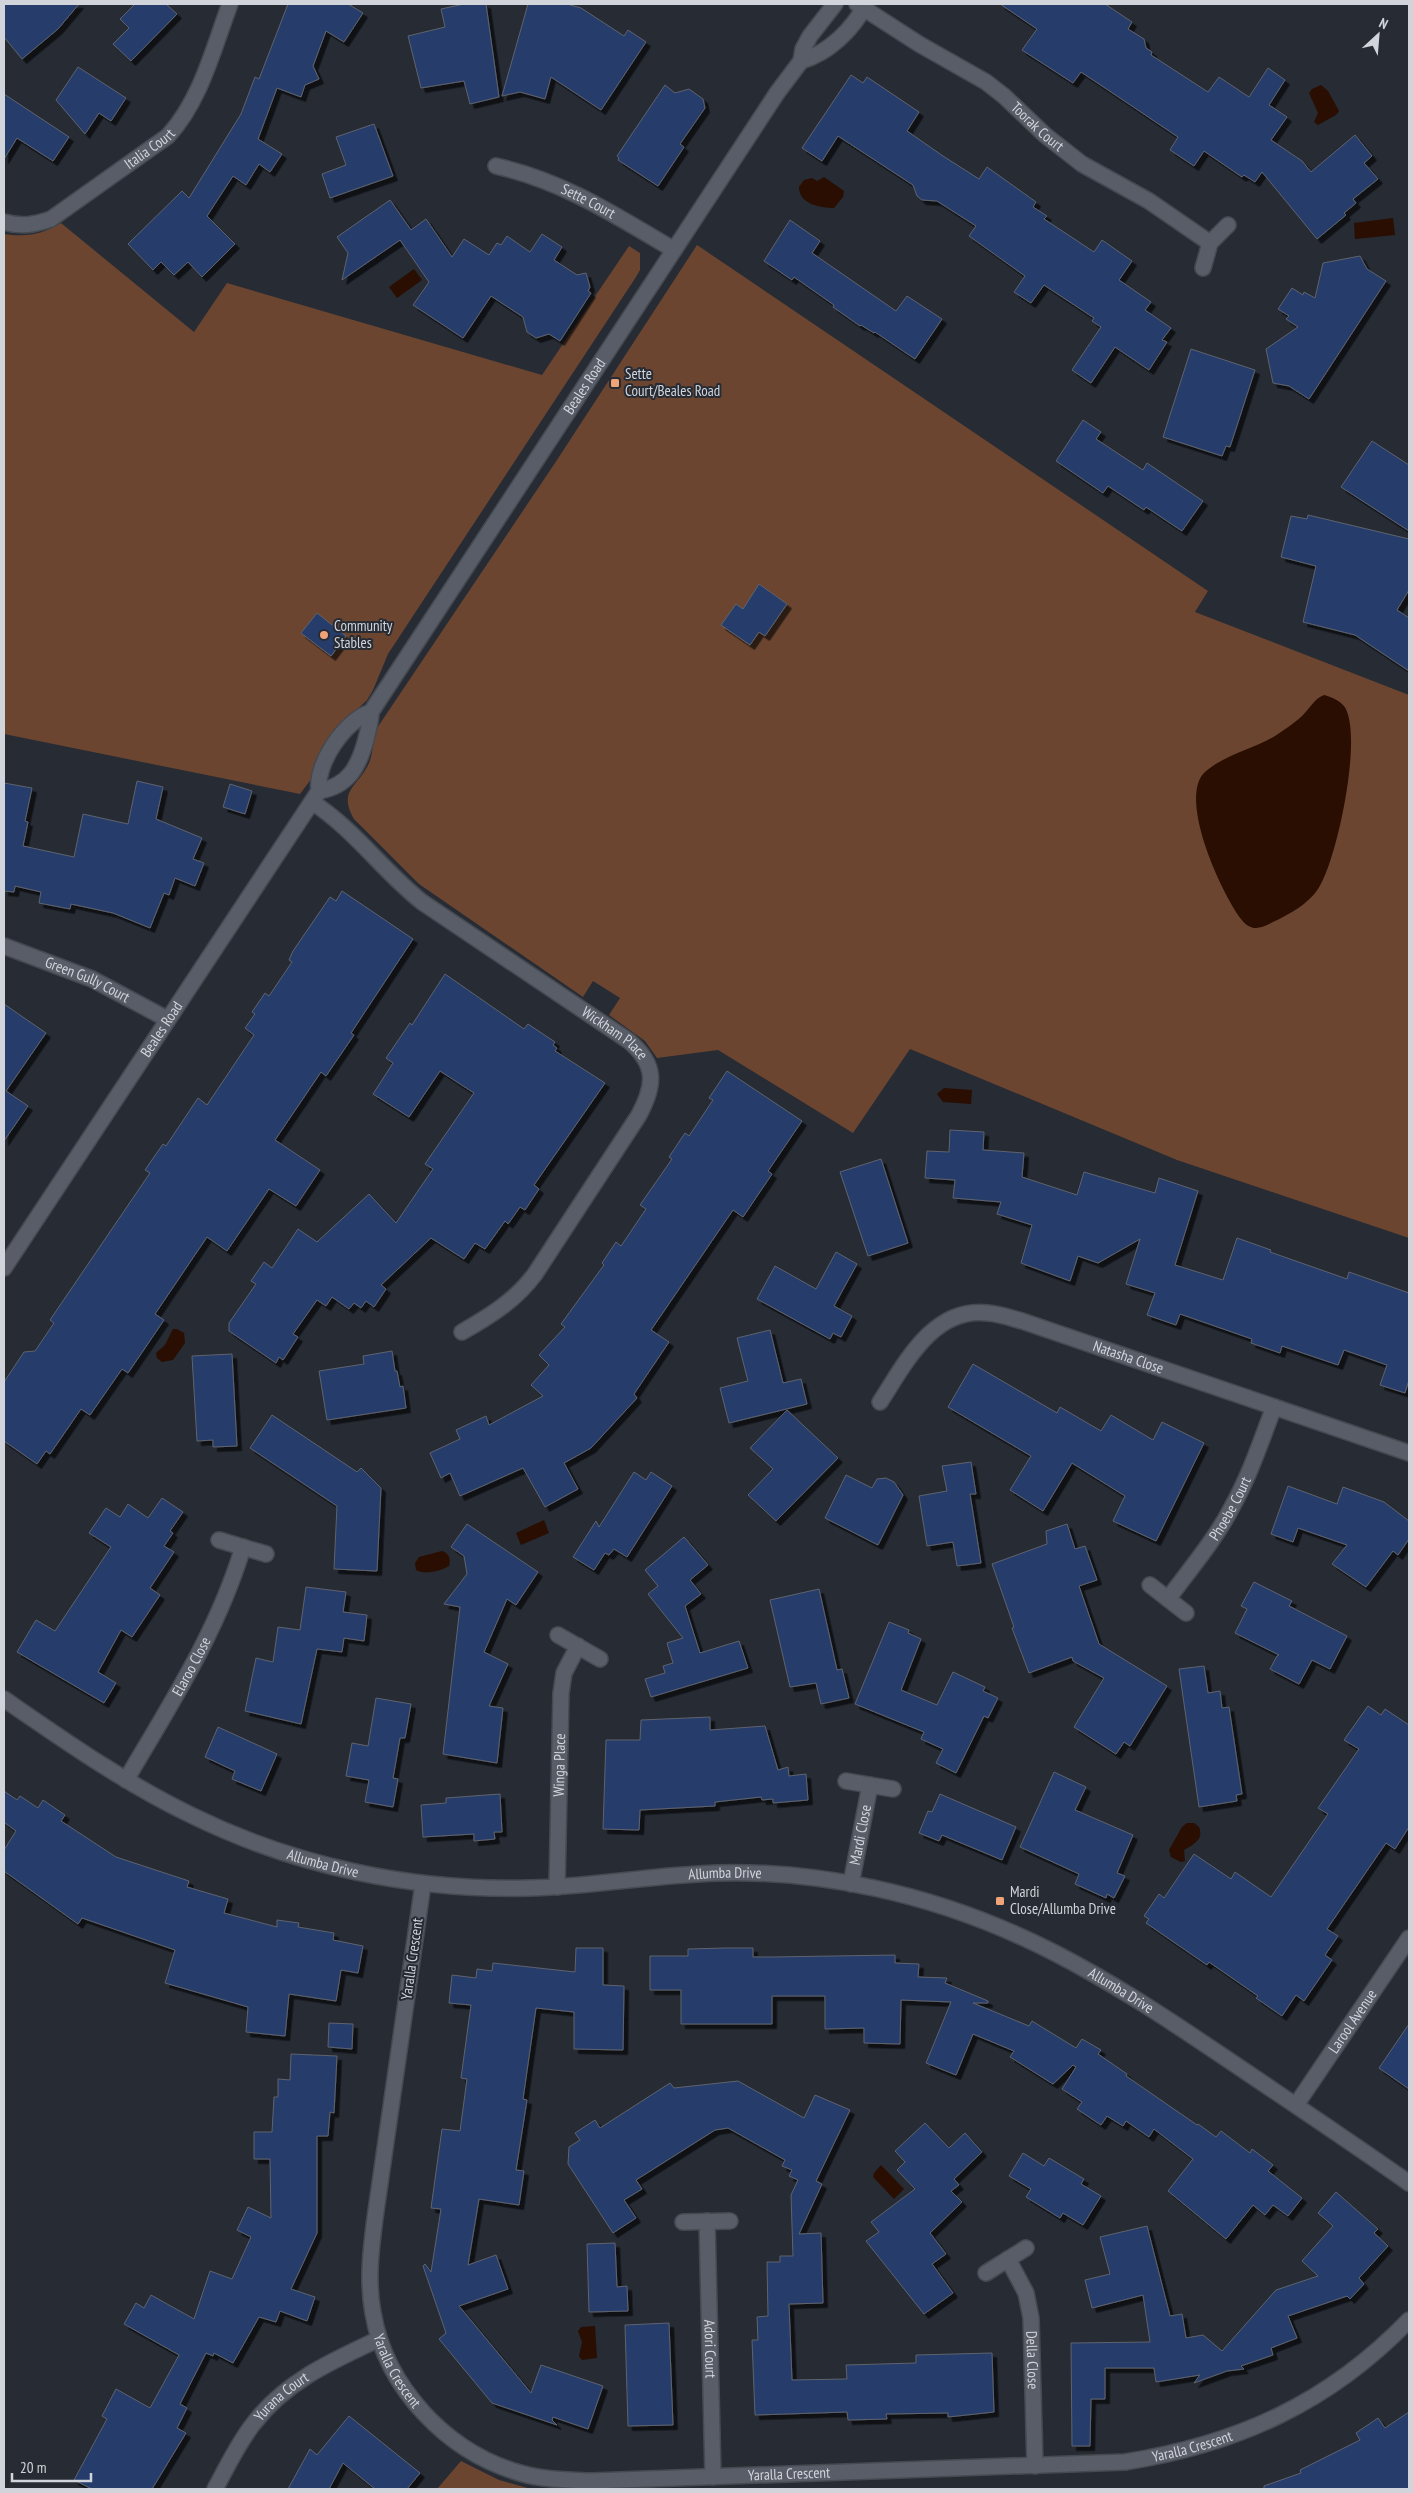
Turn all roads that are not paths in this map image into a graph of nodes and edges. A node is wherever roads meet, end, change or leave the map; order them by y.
1 (230, 4) edge
2 (835, 4) edge
3 (862, 5) edge
4 (801, 61) junction
5 (496, 166) dead end
6 (4, 222) edge
7 (1228, 225) dead end
8 (1210, 243) junction
9 (674, 250) junction
10 (1203, 268) dead end
11 (371, 712) junction
12 (316, 797) junction
13 (4, 946) edge
14 (167, 1019) junction
15 (4, 1268) edge
16 (462, 1332) dead end
17 (880, 1402) dead end
18 (1274, 1407) junction
19 (1409, 1453) edge
20 (219, 1540) dead end
21 (243, 1547) junction
22 (266, 1554) dead end
23 (1150, 1585) dead end
24 (1168, 1599) junction
25 (1186, 1613) dead end
26 (558, 1635) dead end
27 (578, 1646) junction
28 (600, 1658) dead end
29 (4, 1699) edge
30 (126, 1780) junction
31 (846, 1781) dead end
32 (870, 1785) junction
33 (894, 1789) dead end
34 (422, 1884) junction
35 (851, 1884) junction
36 (558, 1887) junction
37 (1409, 1938) edge
38 (1296, 2105) junction
39 (1409, 2183) edge
40 (707, 2221) junction
41 (730, 2221) dead end
42 (683, 2222) dead end
43 (1026, 2248) dead end
44 (1008, 2259) junction
45 (986, 2273) dead end
46 (1409, 2320) edge
47 (379, 2339) junction
48 (1035, 2466) junction
49 (714, 2477) junction
50 (215, 2489) edge

1 - 6 street, Italia Court
2 - 4 street, Beales Road
3 - 4 street
3 - 8 street, Toorak Court
4 - 9 street, Beales Road
5 - 9 street, Sette Court
7 - 8 street
8 - 10 street
9 - 11 street, Beales Road
11 - 12 street, Beales Road
11 - 12 street, Beales Road
12 - 14 street, Beales Road
12 - 16 street, Wickham Place
13 - 14 street, Green Gully Court
14 - 15 street, Beales Road
17 - 18 street, Natasha Close
18 - 19 street, Natasha Close
18 - 24 street, Phoebe Court
20 - 21 street
21 - 22 street
21 - 30 street, Elaroo Close
23 - 24 street
24 - 25 street
26 - 27 street
27 - 28 street
27 - 36 street, Winga Place
29 - 30 street, Allumba Drive
30 - 34 street, Allumba Drive
31 - 32 street
32 - 33 street
32 - 35 street, Mardi Close
34 - 36 street, Allumba Drive
34 - 47 street, Yaralla Crescent
35 - 36 street, Allumba Drive
35 - 38 street, Allumba Drive
37 - 38 street, Larool Avenue
38 - 39 street, Allumba Drive
40 - 41 street
40 - 42 street
40 - 49 street, Adori Court
43 - 44 street
44 - 45 street
44 - 48 street, Della Close
46 - 48 street, Yaralla Crescent
47 - 49 street, Yaralla Crescent
47 - 50 street, Yurana Court
48 - 49 street, Yaralla Crescent

